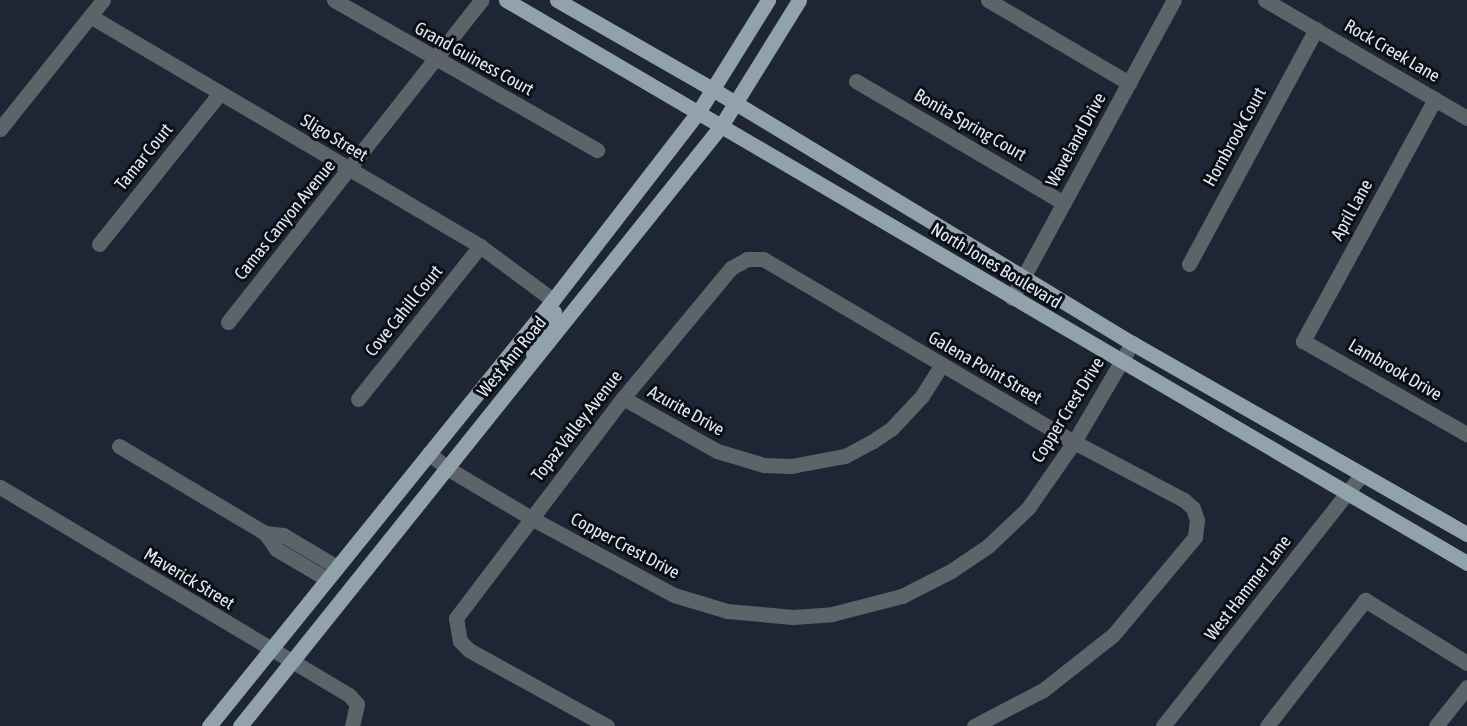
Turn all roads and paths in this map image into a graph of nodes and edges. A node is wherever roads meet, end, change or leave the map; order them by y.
1 (103, 0) edge
2 (334, 0) edge
3 (481, 0) edge
4 (506, 0) edge
5 (558, 0) edge
6 (768, 0) edge
7 (799, 0) edge
8 (988, 0) edge
9 (1174, 0) edge
10 (1265, 0) edge
11 (90, 16) junction
12 (1316, 29) junction
13 (436, 61) junction
14 (856, 81) dead end
15 (1130, 83) junction
16 (714, 90) junction
17 (220, 93) junction
18 (1435, 99) junction
19 (738, 104) junction
20 (699, 111) junction
21 (1467, 118) edge
22 (722, 126) junction
23 (0, 129) edge
24 (597, 150) dead end
25 (350, 170) junction
26 (1064, 203) junction
27 (99, 244) dead end
28 (480, 246) junction
29 (747, 259) joint
30 (1189, 264) dead end
31 (1024, 276) junction
32 (1012, 298) junction
33 (553, 300) junction
34 (228, 322) dead end
35 (1303, 341) joint
36 (1132, 343) junction
37 (1120, 363) junction
38 (941, 365) junction
39 (528, 368) junction
40 (623, 398) junction
41 (358, 399) dead end
42 (1467, 434) edge
43 (1074, 442) junction
44 (119, 446) dead end
45 (429, 453) junction
46 (447, 468) junction
47 (1362, 474) junction
48 (0, 487) edge
49 (1347, 493) junction
50 (531, 518) junction
51 (265, 534) junction
52 (1467, 534) edge
53 (1467, 563) edge
54 (337, 567) junction
55 (327, 579) junction
56 (270, 651) junction
57 (292, 661) junction
58 (1467, 663) edge
59 (1467, 687) edge
60 (209, 726) edge
61 (240, 726) edge
62 (352, 726) edge
63 (607, 726) edge
64 (974, 726) edge
65 (1163, 726) edge
66 (1267, 726) edge
67 (1436, 726) edge

1 - 11 street
2 - 13 street, Grand Guiness Court
3 - 13 street, Camas Canyon Avenue
4 - 20 main road, North Jones Boulevard
5 - 16 main road, North Jones Boulevard
6 - 16 main road, West Ann Road
7 - 19 main road, West Ann Road
8 - 15 street
9 - 15 street, Waveland Drive
10 - 12 street, Rock Creek Lane
11 - 17 street, Sligo Street
11 - 23 street
12 - 18 street, Rock Creek Lane
12 - 30 street, Hornbrook Court
13 - 24 street, Grand Guiness Court
13 - 25 street, Camas Canyon Avenue
14 - 26 street, Bonita Spring Court
15 - 26 street, Waveland Drive
16 - 19 main road, North Jones Boulevard
16 - 20 main road, West Ann Road
17 - 25 street, Sligo Street
17 - 27 street, Tamar Court
18 - 21 street, Rock Creek Lane
18 - 35 street, April Lane
19 - 22 main road, West Ann Road
19 - 31 main road, North Jones Boulevard
20 - 22 main road, North Jones Boulevard
20 - 33 main road, West Ann Road
22 - 32 main road, North Jones Boulevard
22 - 39 main road, West Ann Road
25 - 28 street, Sligo Street
25 - 34 street, Camas Canyon Avenue
26 - 31 street, Waveland Drive
28 - 33 street, Sligo Street
28 - 41 street, Cove Cahill Court
29 - 38 street, Galena Point Street
29 - 40 street, Topaz Valley Avenue
31 - 32 street, Waveland Drive
31 - 36 main road, North Jones Boulevard
32 - 37 main road, North Jones Boulevard
33 - 39 main road
33 - 45 main road, West Ann Road
35 - 42 street, Lambrook Drive
36 - 37 street, Copper Crest Drive
36 - 47 main road, North Jones Boulevard
37 - 43 street, Copper Crest Drive
37 - 49 main road, North Jones Boulevard
38 - 40 street, Azurite Drive
38 - 43 street, Galena Point Street
39 - 46 main road, West Ann Road
40 - 50 street, Topaz Valley Avenue
43 - 50 street, Copper Crest Drive
43 - 64 street, Galena Point Street
44 - 51 street
45 - 46 street, Copper Crest Drive
45 - 54 main road, West Ann Road
46 - 50 street, Copper Crest Drive
46 - 57 main road, West Ann Road
47 - 49 street, West Hammer Lane
47 - 52 main road, North Jones Boulevard
48 - 56 street, Maverick Street
49 - 53 main road, North Jones Boulevard
49 - 65 street, West Hammer Lane
50 - 63 street, Topaz Valley Avenue
51 - 54 street
51 - 55 street
54 - 55 main road, West Ann Road
55 - 56 main road, West Ann Road
56 - 57 street, Maverick Street
56 - 60 main road, West Ann Road
57 - 61 main road, West Ann Road
57 - 62 street, Maverick Street
58 - 66 street
59 - 67 street

